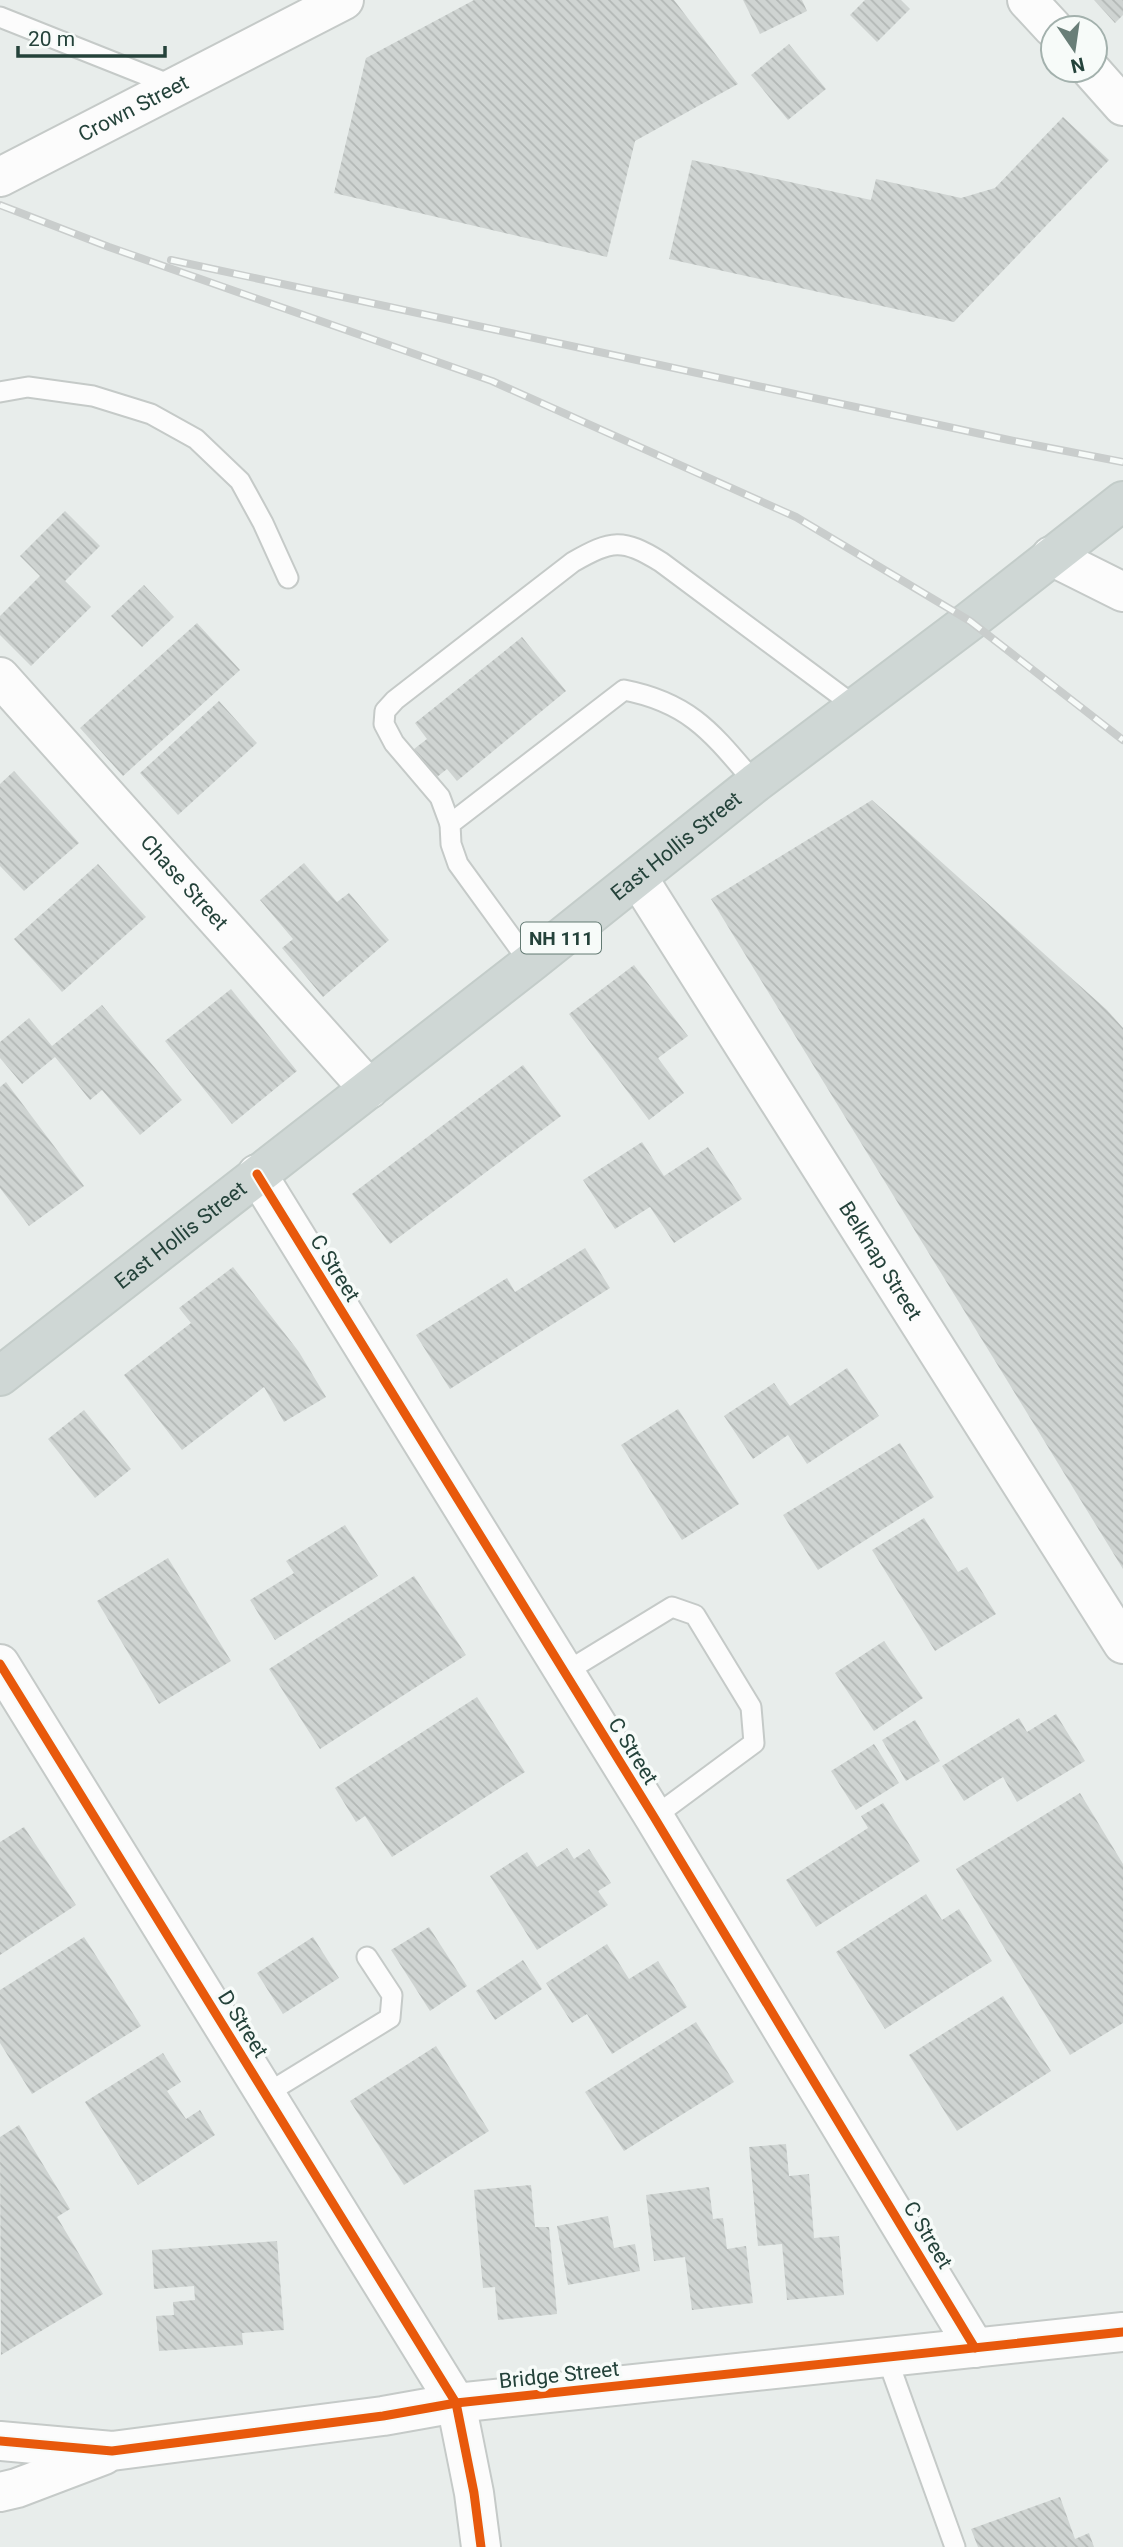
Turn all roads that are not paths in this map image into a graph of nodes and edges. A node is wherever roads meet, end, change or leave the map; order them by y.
1 (344, 0) edge
2 (1027, 0) edge
3 (1040, 14) edge
4 (0, 17) edge
5 (1103, 84) edge
6 (177, 88) junction
7 (1123, 106) edge
8 (0, 177) edge
9 (0, 392) edge
10 (1123, 501) edge
11 (1051, 556) junction
12 (289, 578) dead end
13 (1123, 592) edge
14 (0, 677) edge
15 (856, 707) junction
16 (755, 783) junction
17 (450, 824) junction
18 (638, 878) junction
19 (530, 963) junction
20 (369, 1089) junction
21 (257, 1174) junction
22 (0, 1376) edge
23 (1123, 1644) edge
24 (0, 1664) edge
25 (564, 1672) junction
26 (654, 1817) junction
27 (367, 1957) dead end
28 (266, 2094) junction
29 (1123, 2332) edge
30 (975, 2348) junction
31 (887, 2358) junction
32 (456, 2403) junction
33 (0, 2441) edge
34 (112, 2451) junction
35 (0, 2492) edge
36 (481, 2547) edge
37 (956, 2547) edge

1 - 6 street, Crown Street
2 - 3 street
4 - 6 lane
5 - 7 street
6 - 8 street, Crown Street
9 - 12 lane
10 - 11 main road, East Hollis Street / NH 111
11 - 13 street
11 - 15 main road, East Hollis Street / NH 111
14 - 20 street, Chase Street
15 - 16 main road, East Hollis Street / NH 111
15 - 17 lane
16 - 17 lane
16 - 18 main road, East Hollis Street / NH 111
17 - 19 lane
18 - 19 main road, East Hollis Street / NH 111
18 - 23 street, Belknap Street
19 - 20 main road, East Hollis Street / NH 111
20 - 21 main road, East Hollis Street / NH 111
21 - 22 main road, East Hollis Street / NH 111
21 - 25 street, C Street
24 - 28 street, D Street
25 - 26 street, C Street
25 - 26 lane
26 - 30 street, C Street
27 - 28 lane
28 - 32 street, D Street
29 - 30 street, Bridge Street
30 - 31 street, Bridge Street
31 - 32 street, Bridge Street
31 - 37 lane
32 - 34 street, Bridge Street
32 - 36 street
33 - 34 street, Bridge Street
34 - 35 street, Bridge Street

